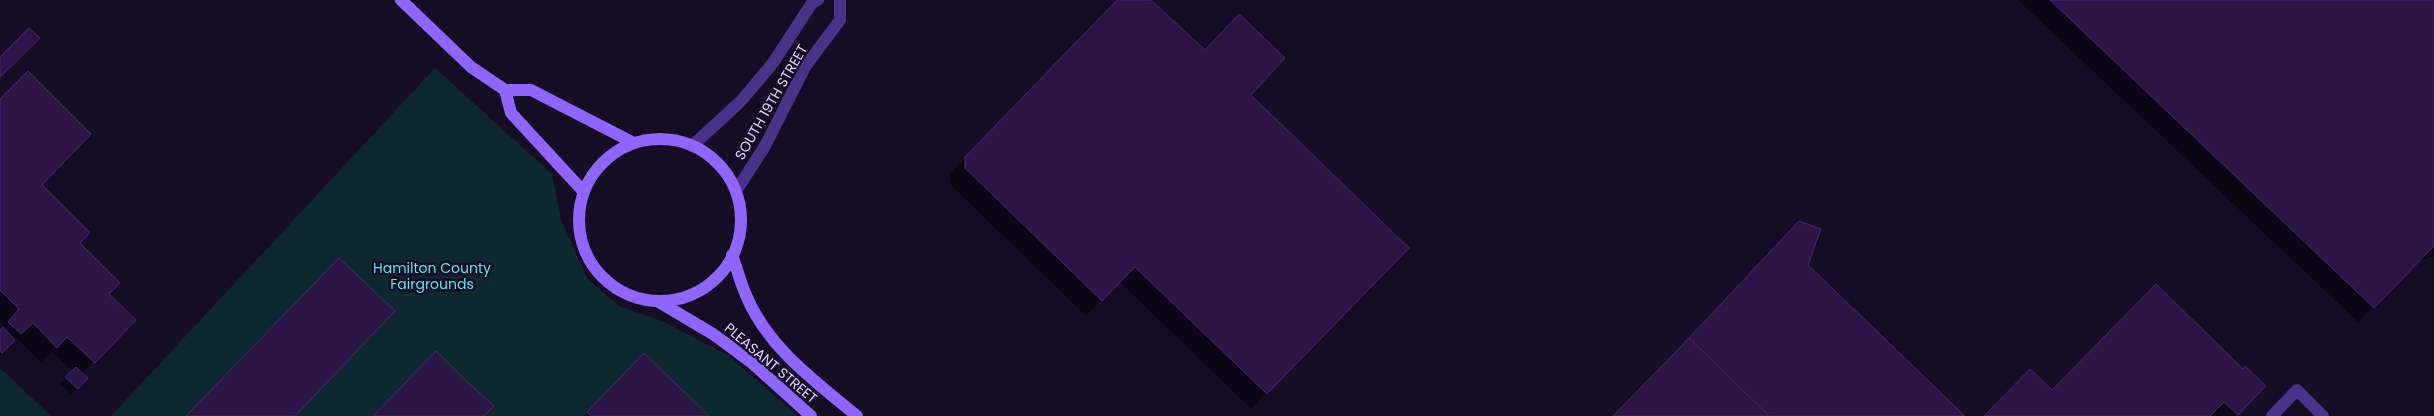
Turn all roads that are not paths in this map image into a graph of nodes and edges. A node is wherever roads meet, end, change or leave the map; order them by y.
1 (401, 0) edge
2 (818, 0) edge
3 (840, 0) edge
4 (505, 90) junction
5 (634, 143) junction
6 (692, 146) junction
7 (583, 191) junction
8 (736, 191) junction
9 (732, 255) junction
10 (659, 302) junction
11 (811, 416) edge
12 (857, 416) edge
13 (2272, 416) edge
14 (2323, 416) edge

1 - 4 street
2 - 6 street, SOUTH 19TH STREET
3 - 8 street, SOUTH 19TH STREET
4 - 5 street
4 - 7 street
5 - 6 street
5 - 7 street
6 - 8 street
7 - 10 street
8 - 9 street
9 - 10 street
9 - 12 street, PLEASANT STREET
10 - 11 street, PLEASANT STREET
13 - 14 street

